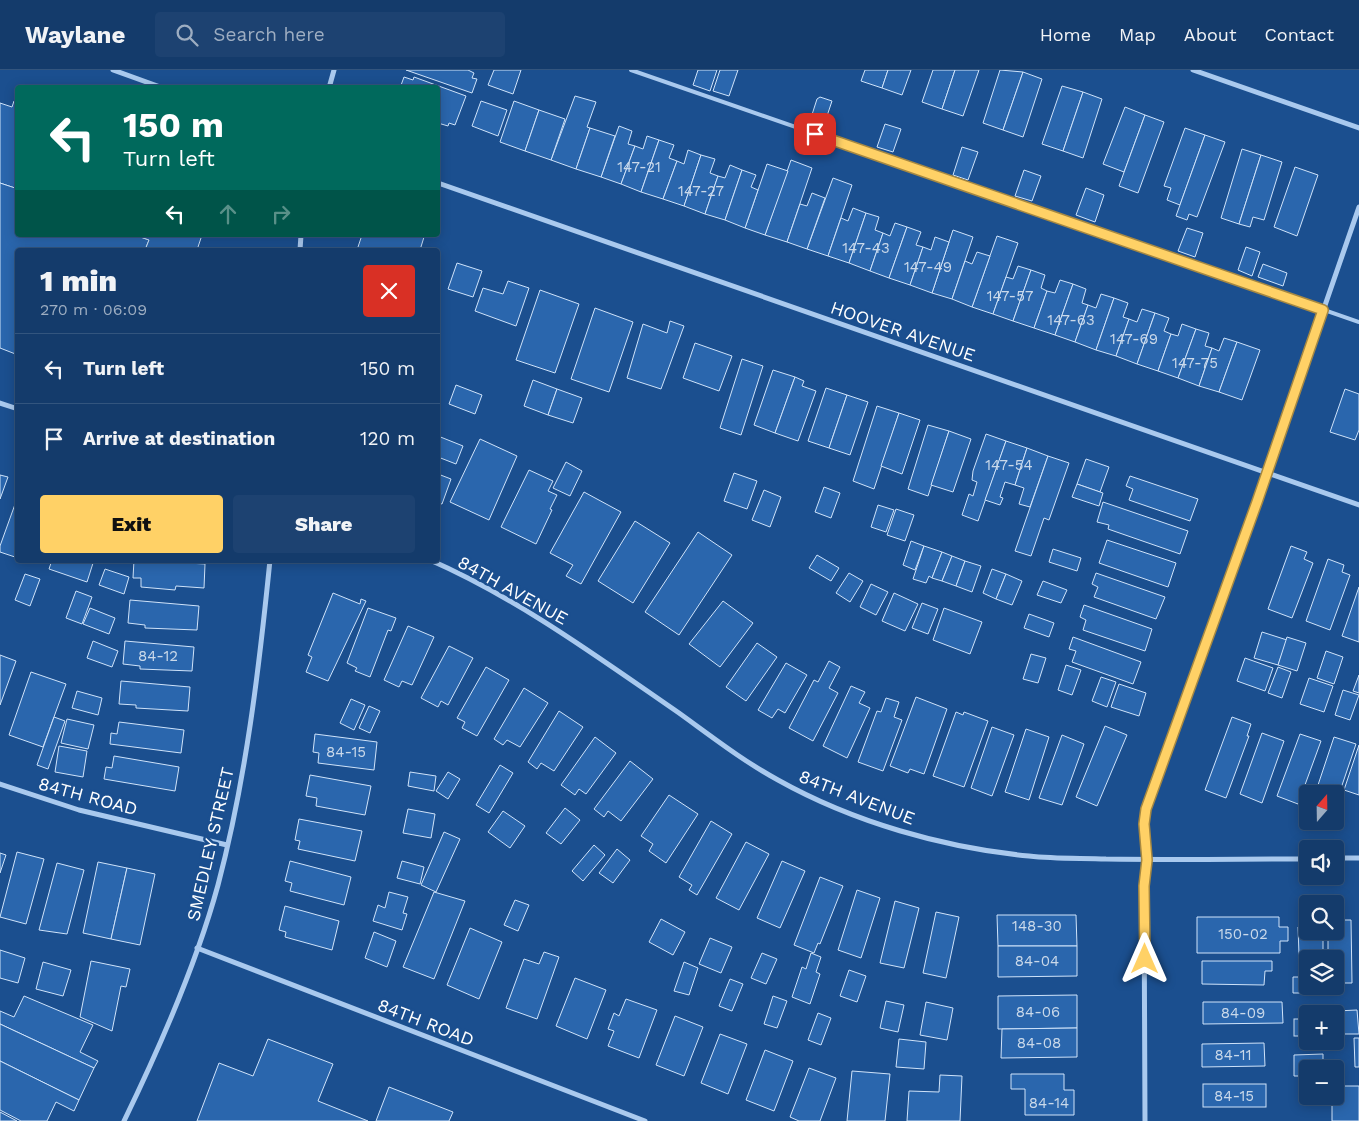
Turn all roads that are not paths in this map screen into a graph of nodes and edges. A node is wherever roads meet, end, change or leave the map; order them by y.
1 (113, 70) edge
2 (334, 70) edge
3 (631, 70) edge
4 (1193, 70) edge
5 (155, 85) edge
6 (330, 85) edge
7 (1359, 128) edge
8 (440, 184) edge
9 (1359, 207) edge
10 (1323, 310) junction
11 (1359, 322) edge
12 (0, 403) edge
13 (15, 408) edge
14 (1267, 473) junction
15 (1359, 505) edge
16 (270, 563) edge
17 (436, 563) edge
18 (0, 784) edge
19 (227, 846) junction
20 (1344, 858) edge
21 (1359, 858) edge
22 (1299, 859) edge
23 (1147, 860) junction
24 (197, 948) junction
25 (124, 1121) edge
26 (645, 1121) edge
27 (1145, 1121) edge

1 - 5 street
2 - 6 street
3 - 10 lane
4 - 7 street
8 - 14 street, HOOVER AVENUE
9 - 10 street
10 - 11 lane
10 - 14 street
12 - 13 street
14 - 15 street, HOOVER AVENUE
14 - 23 street
16 - 19 street, SMEDLEY STREET
17 - 23 street, 84TH AVENUE
18 - 19 street, 84TH ROAD
19 - 24 street, SMEDLEY STREET
20 - 21 street
22 - 23 street, 84TH AVENUE
23 - 27 street
24 - 25 street, SMEDLEY STREET
24 - 26 street, 84TH ROAD

